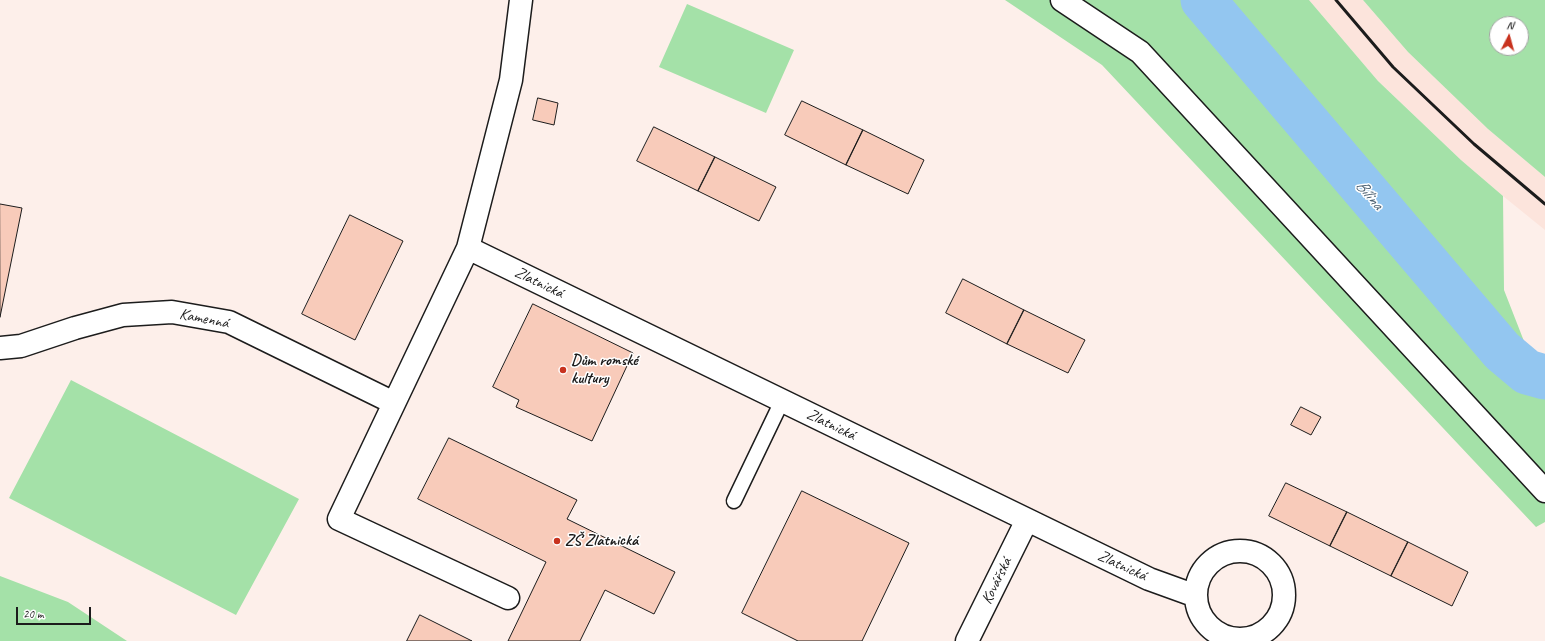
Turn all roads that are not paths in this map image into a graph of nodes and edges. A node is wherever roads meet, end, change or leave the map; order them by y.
1 (522, 0) edge
2 (1062, 0) edge
3 (468, 248) junction
4 (0, 348) edge
5 (782, 401) junction
6 (394, 403) junction
7 (1545, 491) edge
8 (734, 501) dead end
9 (1027, 520) junction
10 (1196, 596) dead end
11 (508, 598) dead end
12 (967, 641) edge

1 - 3 street
2 - 7 street
3 - 5 street, Zlatnická
3 - 6 street
4 - 6 street, Kamenná
5 - 8 lane
5 - 9 street, Zlatnická
6 - 11 street
9 - 10 street, Zlatnická
9 - 12 street, Kovářská

